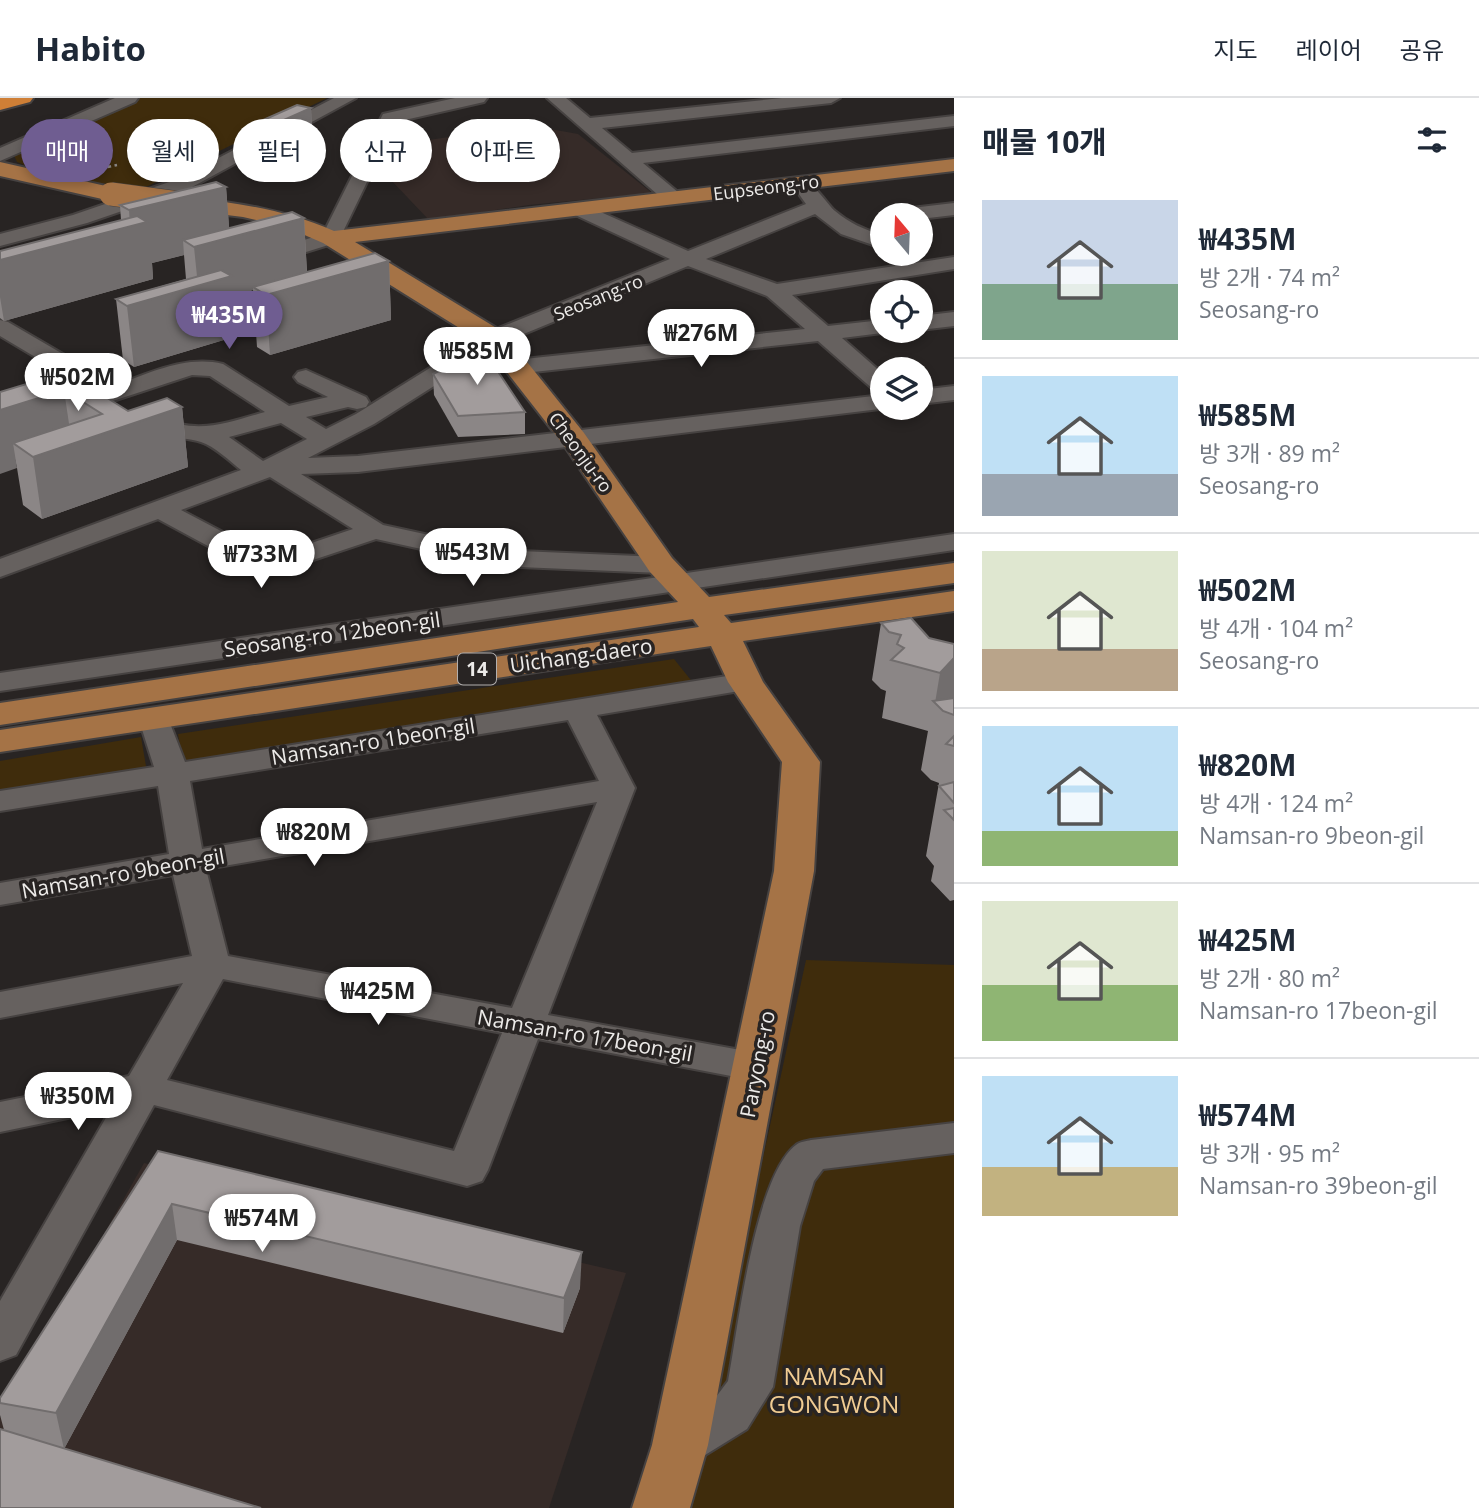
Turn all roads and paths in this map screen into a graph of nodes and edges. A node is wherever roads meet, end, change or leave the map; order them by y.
1 (23, 98) edge
2 (129, 98) edge
3 (347, 98) edge
4 (382, 98) edge
5 (478, 98) edge
6 (556, 98) edge
7 (564, 98) edge
8 (831, 98) edge
9 (768, 101) edge
10 (0, 104) edge
11 (389, 118) junction
12 (954, 121) edge
13 (587, 124) junction
14 (852, 132) junction
15 (0, 155) edge
16 (628, 159) junction
17 (954, 165) edge
18 (0, 169) edge
19 (801, 183) junction
20 (672, 197) junction
21 (818, 206) junction
22 (578, 209) junction
23 (954, 209) edge
24 (933, 211) edge
25 (870, 219) dead end
26 (836, 224) junction
27 (331, 238) junction
28 (870, 238) edge
29 (0, 240) edge
30 (933, 251) edge
31 (954, 253) edge
32 (690, 260) junction
33 (954, 263) edge
34 (242, 266) dead end
35 (775, 290) junction
36 (954, 319) edge
37 (933, 321) edge
38 (0, 327) edge
39 (870, 328) edge
40 (823, 333) junction
41 (494, 338) junction
42 (514, 367) junction
43 (870, 374) edge
44 (306, 377) dead end
45 (113, 393) junction
46 (954, 393) edge
47 (933, 395) edge
48 (352, 399) junction
49 (870, 403) edge
50 (0, 405) edge
51 (63, 410) junction
52 (377, 411) junction
53 (285, 414) junction
54 (0, 431) edge
55 (209, 435) junction
56 (573, 439) junction
57 (325, 440) junction
58 (266, 469) junction
59 (159, 509) junction
60 (374, 531) junction
61 (954, 542) edge
62 (3, 565) edge
63 (954, 573) edge
64 (692, 598) junction
65 (954, 601) edge
66 (0, 682) edge
67 (746, 682) junction
68 (578, 708) junction
69 (0, 714) edge
70 (155, 720) junction
71 (0, 741) edge
72 (172, 773) junction
73 (619, 788) junction
74 (0, 801) edge
75 (187, 861) junction
76 (0, 894) edge
77 (212, 965) junction
78 (0, 1005) edge
79 (523, 1024) junction
80 (757, 1067) junction
81 (143, 1088) junction
82 (0, 1117) edge
83 (954, 1138) edge
84 (0, 1342) edge
85 (680, 1445) junction
86 (661, 1508) edge

1 - 10 highway
2 - 15 street
3 - 29 street
4 - 11 street
5 - 11 street
6 - 7 street
6 - 13 street
8 - 9 street
9 - 13 street
9 - 14 street
11 - 27 street
12 - 14 street
13 - 16 street
14 - 16 street
16 - 20 street
17 - 19 main road, Eupseong-ro
18 - 27 main road, Cheonju-ro, bridge
19 - 20 main road, Eupseong-ro
19 - 21 street
20 - 22 main road, Eupseong-ro
21 - 26 street
21 - 32 street, Seosang-ro
22 - 27 main road, Eupseong-ro
22 - 32 street
23 - 24 street
25 - 26 street
26 - 28 street
27 - 34 street
27 - 41 main road, Cheonju-ro
30 - 31 street
32 - 35 street
32 - 41 street, Seosang-ro
33 - 35 street
35 - 40 street
36 - 37 street
38 - 45 street
39 - 40 street
40 - 42 street
40 - 43 street
41 - 42 main road, Cheonju-ro
41 - 52 street, Seosang-ro
42 - 56 main road, Cheonju-ro
44 - 48 street
45 - 51 street
45 - 53 street
46 - 47 street
48 - 52 street
48 - 53 street
49 - 56 street
50 - 51 street
51 - 54 street
51 - 55 street
52 - 57 street, Seosang-ro
53 - 55 street
53 - 57 street
55 - 58 street
56 - 58 street
56 - 64 main road, Cheonju-ro
57 - 58 street, Seosang-ro
58 - 59 street, Seosang-ro
58 - 60 street
59 - 60 street
59 - 62 street, Seosang-ro
60 - 64 street
61 - 64 street, Seosang-ro 12beon-gil
63 - 64 main road, Uichang-daero / 14
64 - 65 main road, Uichang-daero / 14
64 - 66 street, Seosang-ro 12beon-gil
64 - 67 main road, Paryong-ro
64 - 69 main road, Uichang-daero / 14
64 - 70 main road, Uichang-daero / 14
67 - 68 street, Namsan-ro 1beon-gil
67 - 80 main road, Paryong-ro
68 - 72 street, Namsan-ro 1beon-gil
68 - 73 street
70 - 71 main road, Uichang-daero / 14
70 - 72 street
72 - 74 street, Namsan-ro 1beon-gil
72 - 75 street
73 - 75 street, Namsan-ro 9beon-gil
73 - 79 street
75 - 76 street, Namsan-ro 9beon-gil
75 - 77 street
77 - 78 street, Namsan-ro 17beon-gil
77 - 79 street, Namsan-ro 17beon-gil
77 - 81 street
79 - 80 street, Namsan-ro 17beon-gil
79 - 81 street
80 - 85 main road, Paryong-ro
81 - 82 street
81 - 84 street
83 - 85 street
85 - 86 main road, Paryong-ro

